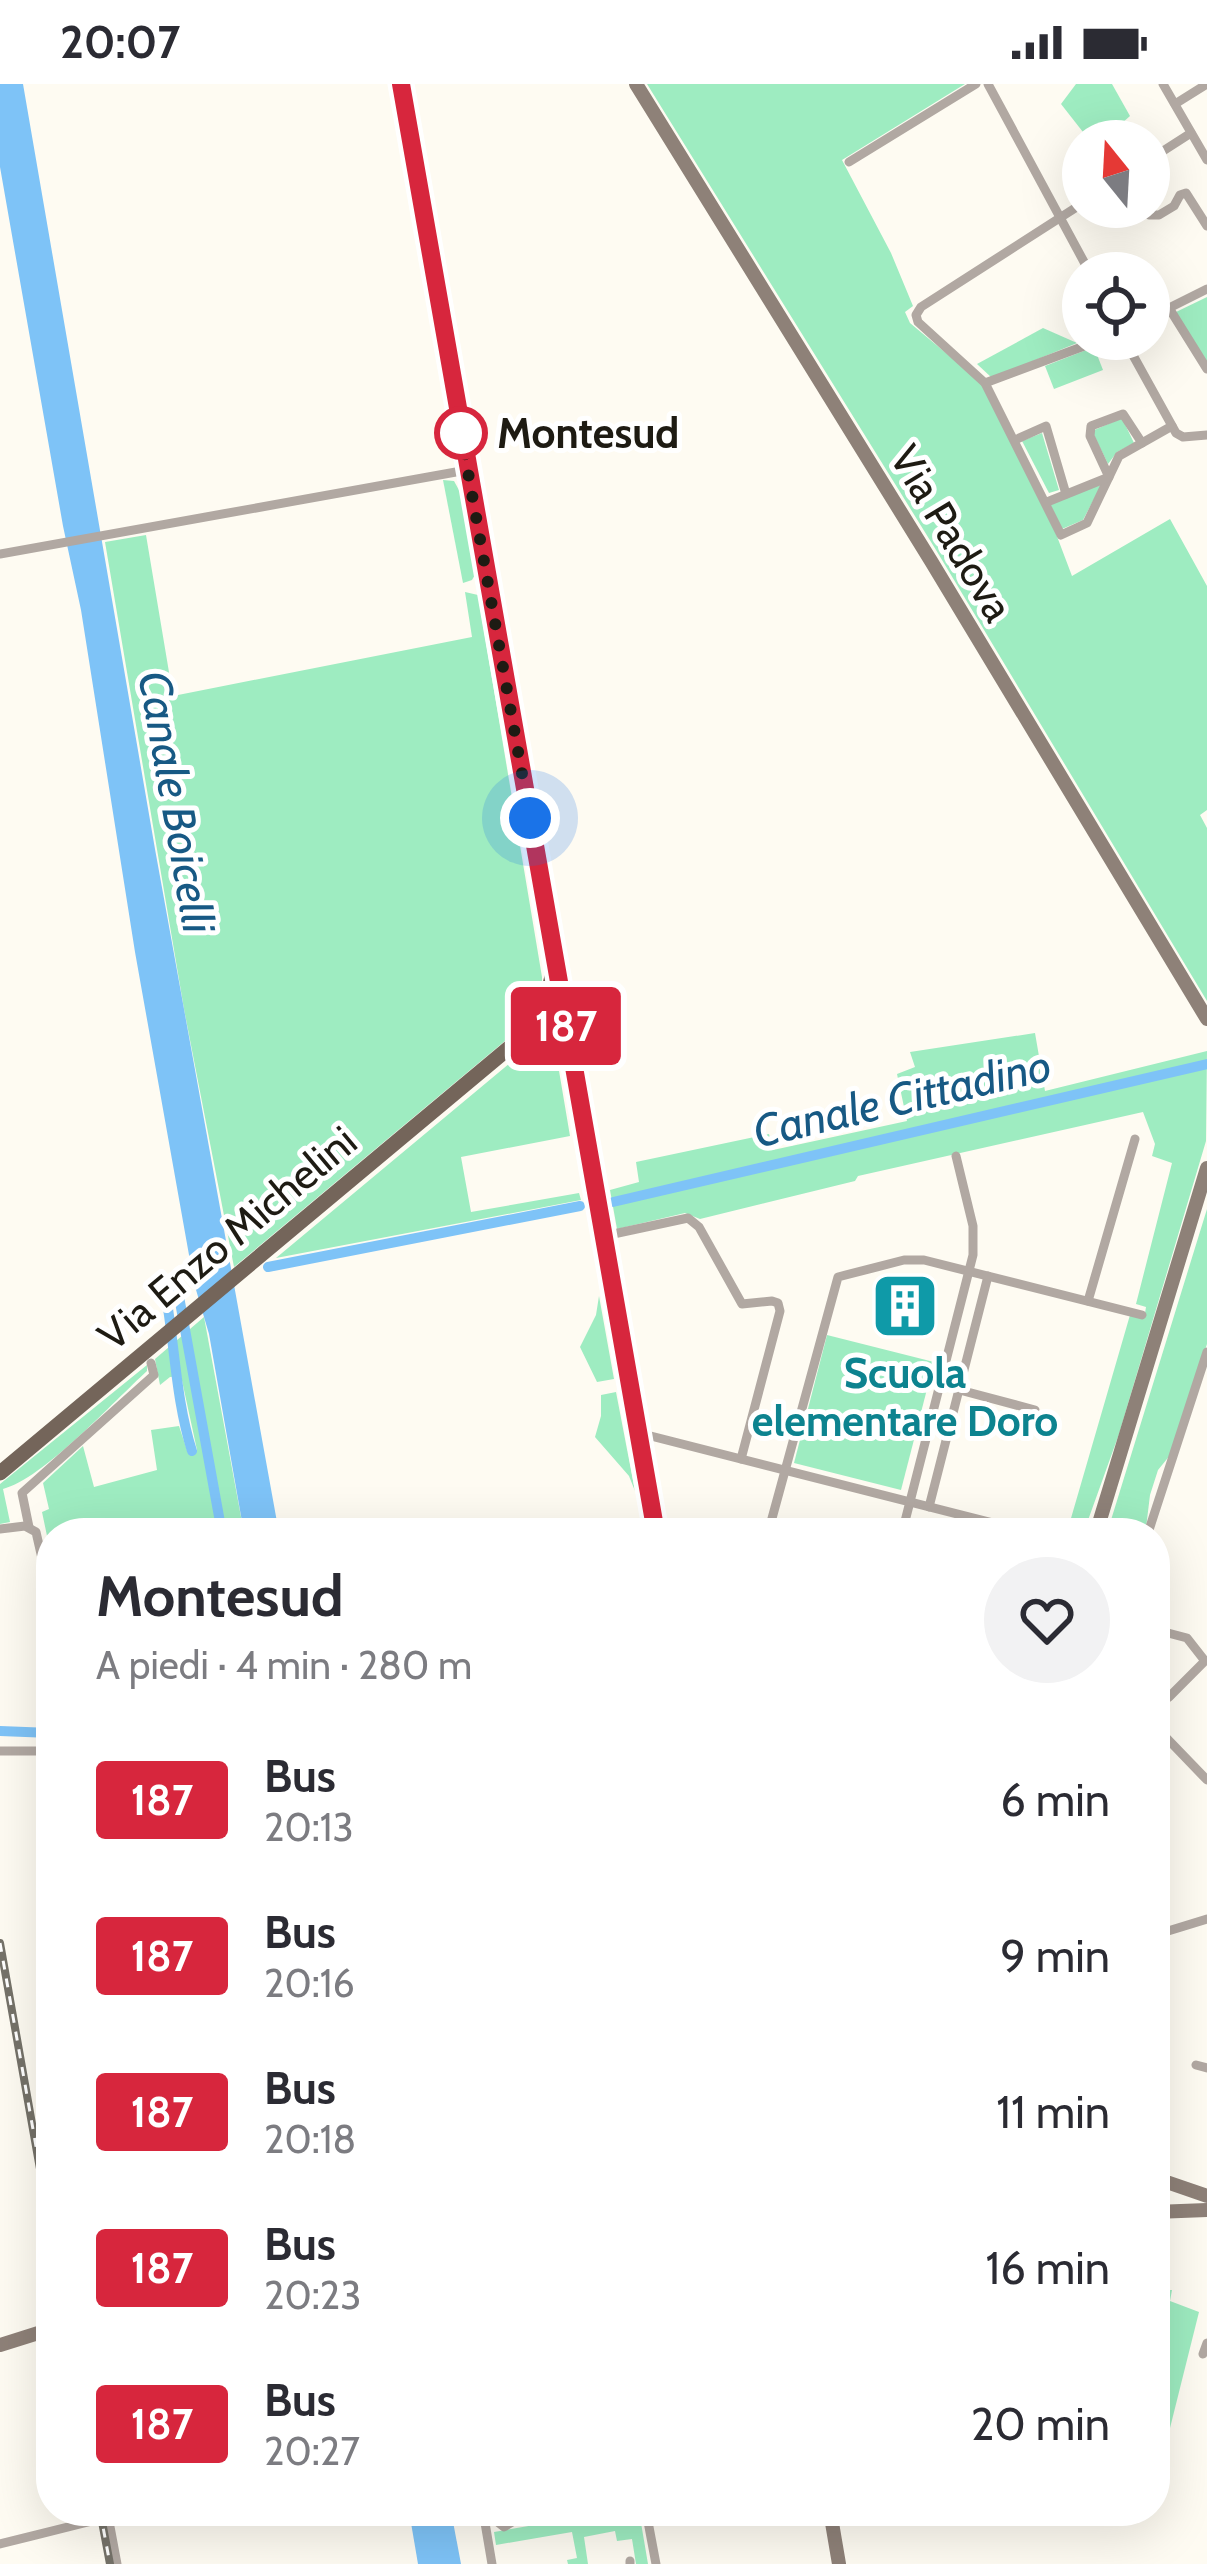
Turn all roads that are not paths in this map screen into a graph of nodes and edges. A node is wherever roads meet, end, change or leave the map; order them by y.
1 (401, 84) edge
2 (636, 84) edge
3 (976, 84) edge
4 (988, 84) edge
5 (1163, 84) edge
6 (1207, 84) edge
7 (1175, 104) junction
8 (1191, 133) junction
9 (1170, 146) edge
10 (1207, 160) edge
11 (849, 162) dead end
12 (1170, 205) edge
13 (1061, 217) junction
14 (1207, 226) edge
15 (1079, 252) edge
16 (1207, 289) edge
17 (1170, 308) edge
18 (1170, 310) edge
19 (1062, 354) edge
20 (1136, 360) edge
21 (1207, 369) edge
22 (985, 383) junction
23 (1172, 426) junction
24 (1207, 435) edge
25 (1015, 440) junction
26 (1142, 443) junction
27 (467, 470) junction
28 (1109, 477) junction
29 (1066, 494) junction
30 (1047, 502) junction
31 (0, 554) edge
32 (555, 961) junction
33 (1207, 1019) edge
34 (566, 1026) junction
35 (528, 1030) junction
36 (548, 1038) junction
37 (499, 1058) junction
38 (574, 1069) junction
39 (1135, 1139) dead end
40 (956, 1156) dead end
41 (1207, 1168) edge
42 (604, 1236) junction
43 (970, 1271) junction
44 (988, 1276) junction
45 (1088, 1301) junction
46 (1142, 1315) dead end
47 (1207, 1352) edge
48 (151, 1363) dead end
49 (940, 1384) junction
50 (959, 1390) junction
51 (1035, 1410) dead end
52 (639, 1433) junction
53 (741, 1459) junction
54 (784, 1470) junction
55 (0, 1473) edge
56 (910, 1502) junction
57 (929, 1507) junction
58 (653, 1518) edge
59 (772, 1518) edge
60 (906, 1518) edge
61 (973, 1518) edge
62 (1101, 1518) edge
63 (1153, 1518) edge
64 (29, 1527) junction
65 (0, 1529) edge
66 (36, 1537) edge
67 (1170, 1633) edge
68 (1170, 1696) edge
69 (1170, 1741) edge
70 (0, 1751) edge
71 (36, 1751) edge
72 (1207, 1780) edge
73 (1207, 1919) edge
74 (1170, 1928) edge
75 (1170, 2183) edge
76 (1207, 2196) edge
77 (1207, 2210) edge
78 (1170, 2211) edge
79 (36, 2334) edge
80 (0, 2345) edge
81 (65, 2526) edge
82 (110, 2526) edge
83 (486, 2526) edge
84 (649, 2526) edge
85 (833, 2526) edge
86 (0, 2544) edge
87 (117, 2564) edge
88 (492, 2564) edge
89 (656, 2564) edge
90 (839, 2564) edge

1 - 27 main road
2 - 33 main road, Via Padova
3 - 11 street
4 - 13 street
5 - 7 street
6 - 7 street
7 - 8 street
8 - 9 street
8 - 10 street
12 - 14 street
13 - 15 street
13 - 22 street
16 - 17 street
18 - 21 street
19 - 22 street
20 - 23 street
22 - 25 street
23 - 24 street
23 - 26 street
25 - 29 street
25 - 30 street
26 - 28 street
26 - 28 street
27 - 31 street
27 - 32 main road
28 - 29 street
28 - 30 street
29 - 30 street
32 - 34 main road
32 - 35 main road, Via Enzo Michelini
34 - 35 main road
34 - 36 main road, Via Enzo Michelini
34 - 38 main road
35 - 37 main road, Via Enzo Michelini
36 - 37 main road, Via Enzo Michelini
36 - 38 main road
37 - 55 main road, Via Enzo Michelini
38 - 42 main road
39 - 45 street
40 - 43 street
41 - 62 main road
42 - 52 main road
42 - 53 street
43 - 44 street
43 - 49 street
43 - 54 street
44 - 45 street
44 - 50 street
45 - 46 street
47 - 63 street
48 - 64 street
49 - 50 street
49 - 56 street
50 - 51 street
50 - 57 street
52 - 53 street
52 - 58 main road
53 - 54 street
54 - 56 street
54 - 59 street
56 - 57 street
56 - 60 street
57 - 61 street
64 - 65 street
64 - 66 street
67 - 68 street
69 - 72 street
70 - 71 street
73 - 74 street
75 - 76 main road
77 - 78 main road
79 - 80 main road
81 - 86 street
82 - 87 street
83 - 88 street
84 - 89 street
85 - 90 main road

